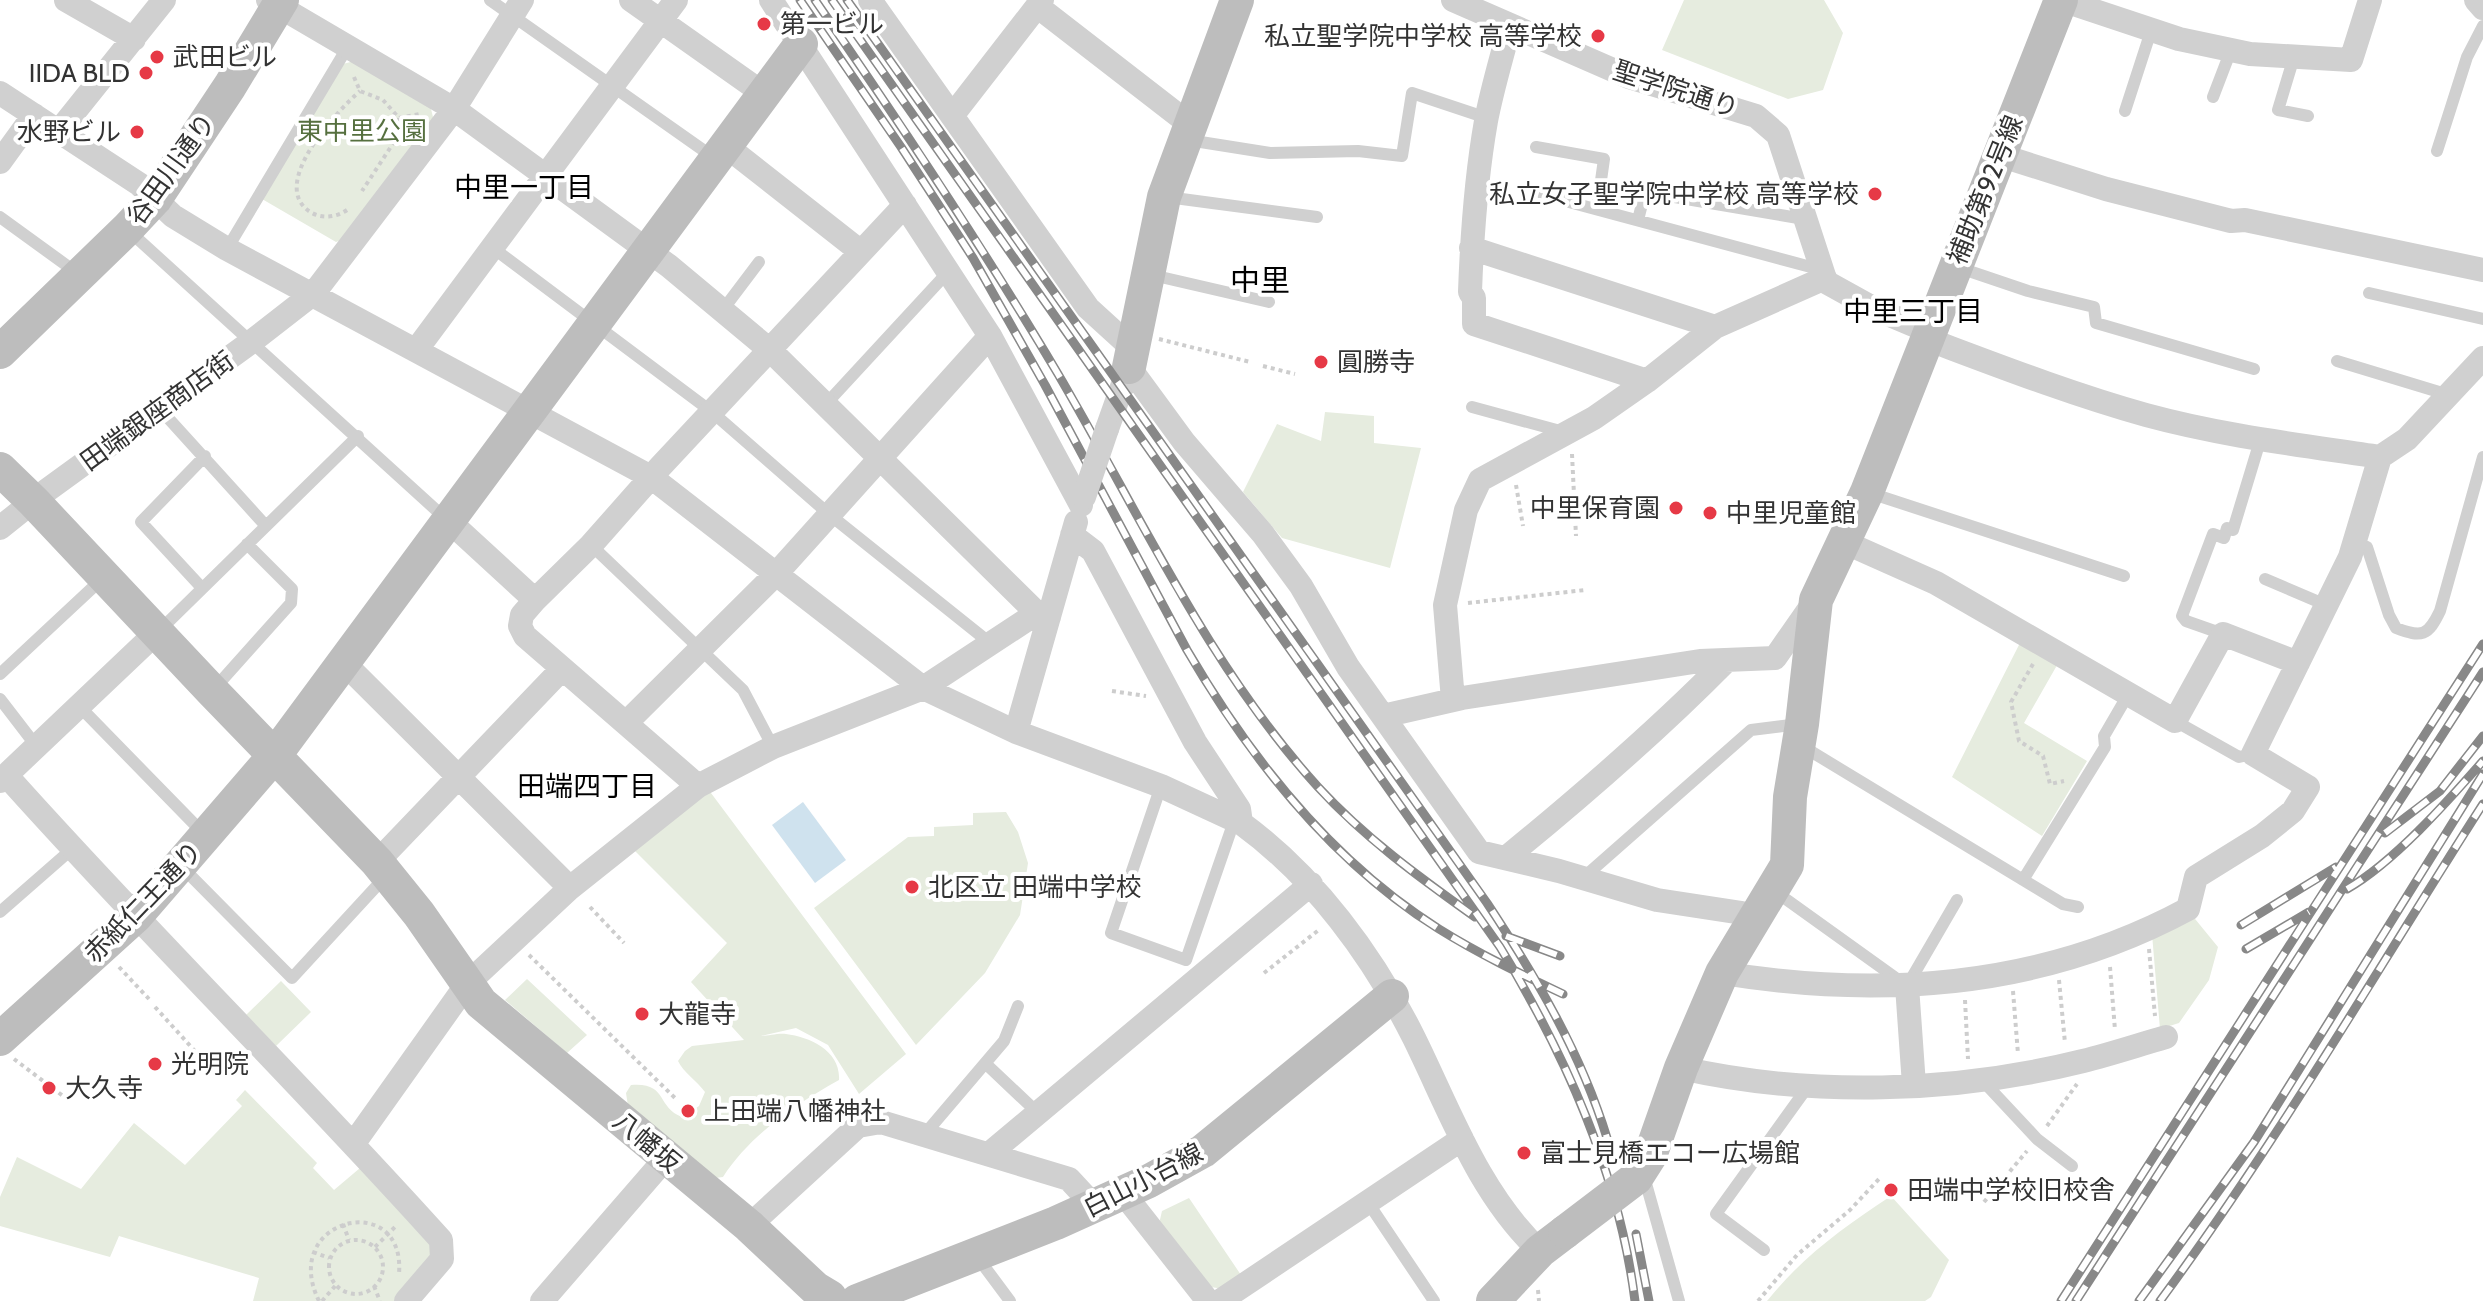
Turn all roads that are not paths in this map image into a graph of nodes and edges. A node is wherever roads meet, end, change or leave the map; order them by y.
1 (66, 0) edge
2 (164, 0) edge
3 (490, 0) edge
4 (631, 0) edge
5 (676, 0) edge
6 (771, 0) edge
7 (870, 0) edge
8 (1237, 0) edge
9 (1453, 0) edge
10 (2061, 0) edge
11 (2370, 0) edge
12 (2476, 0) edge
13 (276, 2) edge
14 (1039, 3) edge
15 (518, 7) edge
16 (2483, 8) edge
17 (660, 22) junction
18 (1510, 25) junction
19 (2483, 26) edge
20 (2151, 31) junction
21 (134, 39) junction
22 (801, 44) junction
23 (346, 50) junction
24 (2231, 50) junction
25 (2294, 57) junction
26 (612, 85) junction
27 (0, 93) edge
28 (764, 94) junction
29 (2213, 97) dead end
30 (454, 109) junction
31 (2125, 111) dead end
32 (34, 115) junction
33 (952, 116) junction
34 (2308, 116) dead end
35 (1487, 118) junction
36 (1188, 130) junction
37 (59, 131) junction
38 (1536, 147) dead end
39 (2437, 151) dead end
40 (721, 152) junction
41 (1999, 155) junction
42 (0, 162) edge
43 (547, 176) junction
44 (1543, 195) dead end
45 (1164, 197) junction
46 (155, 199) junction
47 (905, 205) junction
48 (1597, 209) junction
49 (0, 217) edge
50 (1317, 217) dead end
51 (1804, 219) junction
52 (1638, 220) junction
53 (127, 229) junction
54 (493, 248) junction
55 (1471, 248) junction
56 (227, 249) junction
57 (649, 251) junction
58 (861, 252) junction
59 (759, 262) dead end
60 (1955, 266) junction
61 (2483, 270) edge
62 (948, 272) junction
63 (1148, 274) junction
64 (1823, 274) junction
65 (79, 275) junction
66 (314, 293) junction
67 (2369, 293) dead end
68 (1269, 302) dead end
69 (722, 311) junction
70 (2483, 319) edge
71 (596, 324) junction
72 (1715, 327) junction
73 (1928, 335) junction
74 (990, 336) junction
75 (251, 342) junction
76 (417, 349) junction
77 (1133, 350) junction
78 (771, 351) junction
79 (0, 352) edge
80 (2483, 358) edge
81 (2337, 361) dead end
82 (2254, 369) dead end
83 (1647, 381) junction
84 (2449, 395) junction
85 (826, 404) junction
86 (1472, 407) dead end
87 (159, 408) junction
88 (530, 410) junction
89 (712, 412) junction
90 (1567, 433) junction
91 (358, 436) junction
92 (2260, 441) junction
93 (205, 456) junction
94 (2380, 457) junction
95 (2483, 457) edge
96 (881, 459) junction
97 (0, 469) edge
98 (651, 477) junction
99 (1867, 492) junction
100 (1083, 501) junction
101 (34, 502) junction
102 (830, 515) junction
103 (449, 521) junction
104 (266, 526) junction
105 (0, 528) edge
106 (1072, 535) junction
107 (1844, 542) junction
108 (2354, 543) junction
109 (247, 544) junction
110 (591, 545) junction
111 (776, 574) junction
112 (2124, 576) dead end
113 (104, 577) junction
114 (2265, 579) dead end
115 (202, 588) junction
116 (535, 600) junction
117 (1816, 600) junction
118 (2326, 605) junction
119 (1043, 615) junction
120 (157, 632) junction
121 (2223, 634) junction
122 (990, 643) junction
123 (701, 648) junction
124 (1810, 655) junction
125 (1775, 658) junction
126 (1726, 661) junction
127 (344, 663) junction
128 (2298, 663) junction
129 (562, 669) junction
130 (0, 674) edge
131 (923, 688) junction
132 (212, 691) junction
133 (2129, 693) junction
134 (0, 699) edge
135 (1453, 700) junction
136 (80, 707) junction
137 (1383, 716) junction
138 (2175, 721) junction
139 (627, 722) junction
140 (1016, 732) junction
141 (1801, 734) junction
142 (37, 747) junction
143 (773, 747) junction
144 (2253, 754) junction
145 (275, 755) junction
146 (458, 775) junction
147 (3, 779) edge
148 (698, 786) junction
149 (1161, 786) junction
150 (1241, 823) junction
151 (207, 836) junction
152 (72, 849) junction
153 (1507, 857) junction
154 (181, 866) junction
155 (382, 868) junction
156 (1583, 878) junction
157 (2023, 880) junction
158 (1311, 884) junction
159 (570, 888) junction
160 (1773, 890) junction
161 (1957, 900) dead end
162 (2078, 907) dead end
163 (0, 912) edge
164 (136, 916) junction
165 (1754, 919) junction
166 (1722, 973) junction
167 (467, 984) junction
168 (1907, 986) junction
169 (1392, 996) junction
170 (1018, 1006) dead end
171 (2162, 1038) road end
172 (4, 1047) edge
173 (985, 1063) junction
174 (1681, 1068) junction
175 (1975, 1080) junction
176 (1809, 1085) junction
177 (1914, 1085) junction
178 (1038, 1113) junction
179 (924, 1135) junction
180 (1462, 1139) junction
181 (354, 1143) junction
182 (989, 1154) junction
183 (666, 1158) junction
184 (2072, 1166) dead end
185 (1638, 1176) junction
186 (1109, 1200) junction
187 (1367, 1201) junction
188 (749, 1226) junction
189 (1552, 1242) junction
190 (1764, 1250) dead end
191 (976, 1255) junction
192 (841, 1300) edge
193 (406, 1301) edge
194 (542, 1301) edge
195 (1010, 1301) edge
196 (1208, 1301) edge
197 (1220, 1301) edge
198 (1434, 1301) edge
199 (1493, 1301) edge
200 (1679, 1301) edge

1 - 21 street
2 - 21 street
3 - 15 lane
4 - 17 street
5 - 17 street
6 - 22 street
7 - 33 street
8 - 36 street
9 - 18 street, 聖学院通り
10 - 20 street
10 - 41 street, 補助第92号線
11 - 25 street
12 - 16 street
13 - 23 street
13 - 46 street, 谷田川通り
14 - 33 street
14 - 36 street
15 - 26 lane
15 - 30 street, 田端銀座商店街
17 - 26 street
17 - 28 street
18 - 35 street
18 - 51 street, 聖学院通り
19 - 39 lane
20 - 24 street
20 - 31 lane
21 - 37 street
22 - 28 street, 赤紙仁王通り
22 - 47 street
23 - 30 street
23 - 56 lane
24 - 25 street
24 - 29 lane
25 - 34 lane
26 - 40 lane
26 - 43 street
27 - 32 street
28 - 40 street, 赤紙仁王通り
30 - 43 street
30 - 66 street, 田端銀座商店街
32 - 37 street
32 - 42 street
33 - 77 street
35 - 36 lane
35 - 55 street
36 - 45 street
37 - 46 street
38 - 48 lane
40 - 57 street, 赤紙仁王通り
40 - 58 street
41 - 60 street, 補助第92号線
41 - 61 street
43 - 54 street
43 - 57 street
44 - 48 lane
45 - 50 lane
45 - 63 street
46 - 53 street, 谷田川通り
46 - 56 street
47 - 58 street
47 - 62 street
48 - 52 lane
49 - 65 lane
51 - 52 lane
51 - 64 street, 聖学院通り
52 - 64 lane
53 - 65 street, 谷田川通り
53 - 75 lane
54 - 71 lane
54 - 76 street
55 - 72 street
55 - 83 street
56 - 66 street
57 - 69 street
57 - 71 street, 赤紙仁王通り
58 - 78 street
59 - 69 lane
60 - 73 street, 補助第92号線
60 - 82 lane
62 - 74 street
62 - 85 lane
63 - 68 lane
63 - 77 street
64 - 72 street
64 - 73 street
65 - 79 street, 谷田川通り
66 - 75 street, 田端銀座商店街
66 - 76 street
67 - 70 lane
69 - 78 street
71 - 88 street, 赤紙仁王通り
71 - 89 lane
72 - 83 street
73 - 92 street
73 - 99 street, 補助第92号線
74 - 96 street
74 - 100 street
75 - 87 street, 田端銀座商店街
75 - 91 lane
76 - 88 street
77 - 100 street, bridge
77 - 137 street
78 - 85 street
78 - 89 street
80 - 84 street
81 - 84 lane
83 - 90 street
84 - 94 street
85 - 96 street
86 - 90 lane
87 - 93 lane
87 - 101 street, 田端銀座商店街
88 - 98 street
88 - 103 street, 赤紙仁王通り
89 - 98 street
89 - 102 lane
90 - 135 street
91 - 103 lane
91 - 104 lane
92 - 94 street
92 - 121 lane
93 - 104 lane
93 - 115 lane
94 - 108 street
95 - 108 lane
96 - 102 street
96 - 119 street
97 - 101 street, 八幡坂
98 - 110 street
98 - 111 street
99 - 107 street, 補助第92号線
99 - 112 lane
100 - 106 street
101 - 105 street, 田端銀座商店街
101 - 113 street, 八幡坂
102 - 111 street
102 - 122 lane
103 - 116 street
103 - 127 street, 赤紙仁王通り
104 - 109 lane
106 - 119 street
106 - 150 street
107 - 117 street, 補助第92号線
107 - 133 street
108 - 118 street
109 - 115 lane
109 - 132 lane
110 - 116 street
110 - 123 lane
111 - 123 street
111 - 131 street
113 - 120 street, 八幡坂
113 - 130 lane
114 - 118 lane
115 - 120 lane
116 - 129 street
117 - 124 street, 補助第92号線
117 - 125 street
118 - 128 street
119 - 122 street
119 - 140 street
120 - 132 street, 八幡坂
120 - 136 street
121 - 128 street
121 - 138 street
122 - 131 street
123 - 139 street
123 - 143 lane
124 - 125 street
124 - 141 street, 補助第92号線
125 - 126 street
126 - 135 street
126 - 153 street
127 - 145 street, 赤紙仁王通り
127 - 146 street
128 - 144 street
129 - 139 street
129 - 146 street
131 - 140 street
131 - 143 street
132 - 145 street, 八幡坂
133 - 138 street
133 - 157 lane
134 - 142 lane
135 - 137 street
136 - 142 street
136 - 151 lane
137 - 153 street
138 - 144 lane
139 - 148 street
140 - 149 street
141 - 156 lane
141 - 157 lane
141 - 160 street, 補助第92号線
142 - 147 street
143 - 148 street
144 - 168 street
145 - 151 street, 赤紙仁王通り
145 - 155 street, 八幡坂
146 - 155 street
146 - 159 street
147 - 152 street
148 - 159 street
149 - 150 street
149 - 150 lane
150 - 158 street
151 - 154 street, 赤紙仁王通り
152 - 163 lane
152 - 164 street
153 - 156 street
154 - 155 lane
154 - 164 street, 赤紙仁王通り
155 - 167 street, 八幡坂
156 - 165 street
157 - 162 lane
158 - 169 street
158 - 178 street
159 - 167 street
160 - 165 street, 補助第92号線
160 - 168 lane
161 - 168 lane
164 - 172 street, 赤紙仁王通り
164 - 181 street
165 - 166 street, 補助第92号線
166 - 168 street
166 - 174 street, 補助第92号線
167 - 181 street
167 - 183 street, 八幡坂
168 - 177 street
169 - 180 street
169 - 186 street, 白山小台線
170 - 173 lane
171 - 175 street
173 - 178 lane
173 - 179 lane
174 - 176 street
174 - 185 street, 補助第92号線
175 - 177 street
175 - 184 lane
176 - 177 street
176 - 190 lane
178 - 182 street
179 - 182 street
179 - 188 street
180 - 187 street
180 - 189 street
181 - 193 street
182 - 186 street
183 - 188 street, 八幡坂
183 - 194 street
185 - 189 street, bridge
185 - 200 lane
186 - 191 street, 白山小台線
186 - 196 street
187 - 197 street
187 - 198 lane
188 - 192 street, 八幡坂
189 - 199 street
191 - 192 street, 白山小台線
191 - 195 lane

